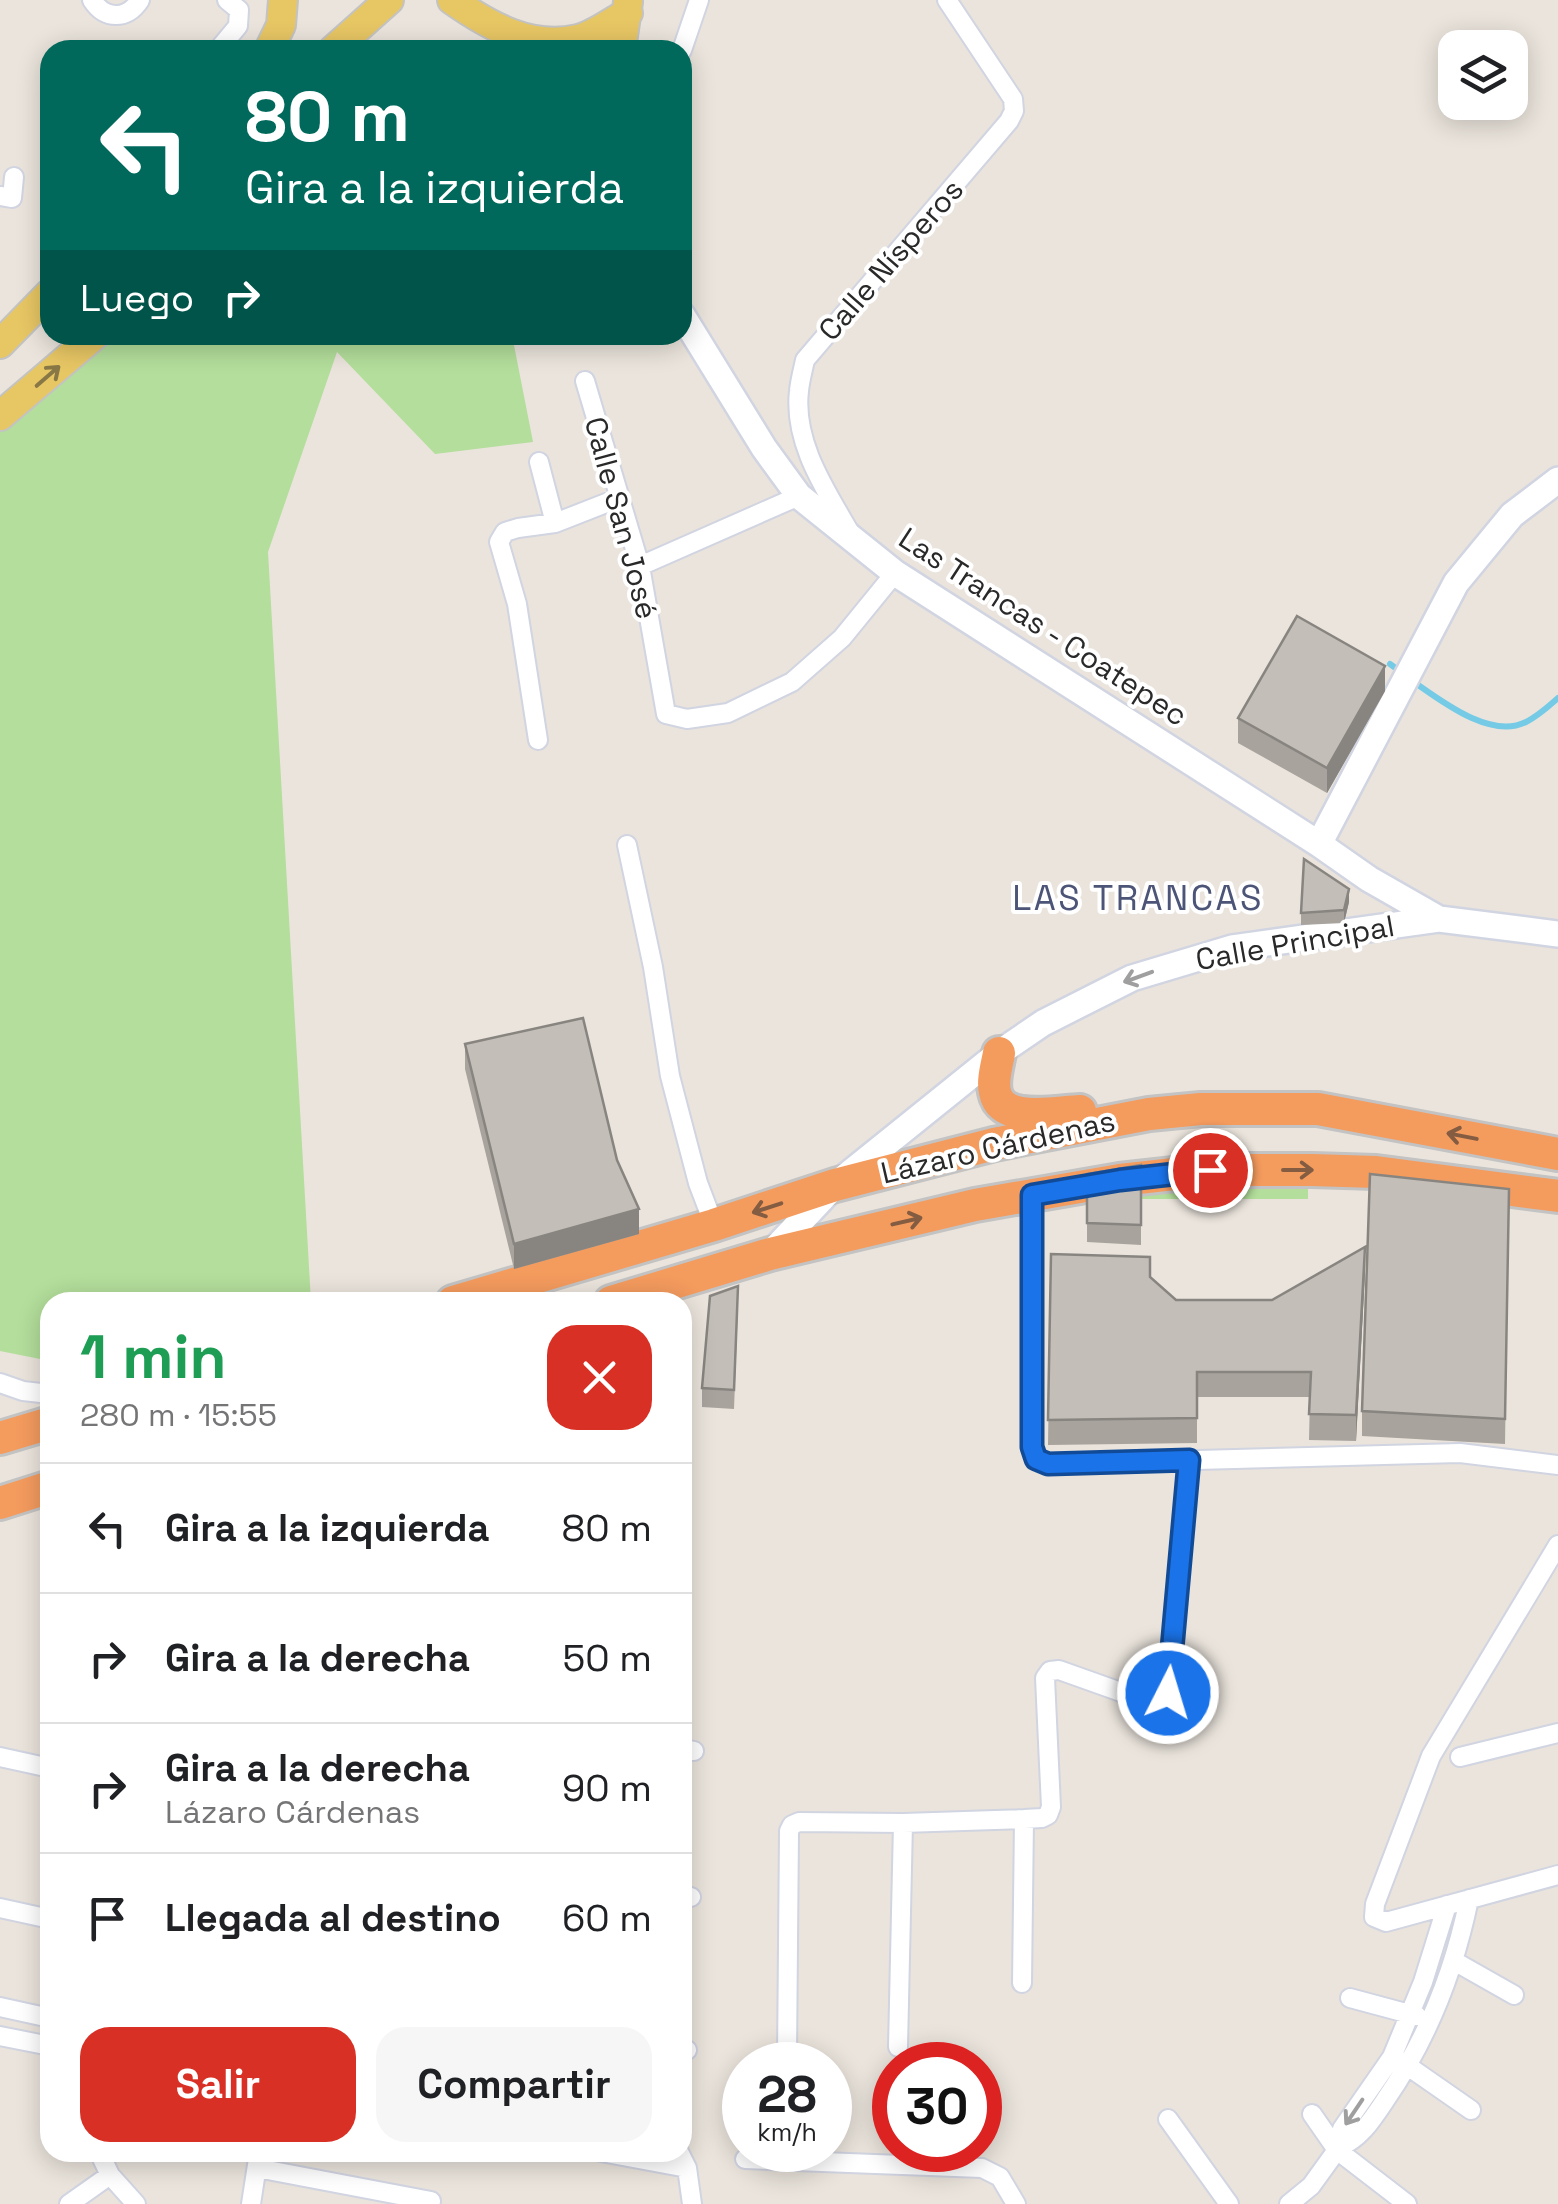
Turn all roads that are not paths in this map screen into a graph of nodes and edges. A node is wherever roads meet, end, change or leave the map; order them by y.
1 (92, 0) edge
2 (140, 0) edge
3 (227, 0) edge
4 (283, 0) edge
5 (389, 0) edge
6 (452, 0) edge
7 (700, 0) edge
8 (947, 0) edge
9 (628, 7) edge
10 (484, 23) junction
11 (226, 40) edge
12 (274, 40) edge
13 (343, 40) edge
14 (503, 40) edge
15 (536, 40) edge
16 (562, 40) edge
17 (623, 40) edge
18 (686, 40) edge
19 (14, 178) dead end
20 (0, 196) edge
21 (40, 303) edge
22 (40, 325) edge
23 (692, 331) edge
24 (1, 343) edge
25 (83, 345) edge
26 (584, 381) dead end
27 (0, 416) edge
28 (540, 462) dead end
29 (1558, 480) edge
30 (799, 496) junction
31 (619, 498) junction
32 (555, 523) junction
33 (854, 540) junction
34 (640, 566) junction
35 (895, 573) junction
36 (538, 740) dead end
37 (1318, 844) junction
38 (627, 845) dead end
39 (1439, 920) junction
40 (1558, 934) edge
41 (999, 1053) junction
42 (1149, 1114) junction
43 (1558, 1154) edge
44 (835, 1185) junction
45 (1032, 1195) junction
46 (1558, 1196) edge
47 (714, 1225) junction
48 (770, 1254) junction
49 (487, 1292) edge
50 (644, 1292) edge
51 (0, 1383) edge
52 (40, 1393) edge
53 (40, 1426) edge
54 (0, 1438) edge
55 (1189, 1460) junction
56 (1558, 1465) edge
57 (40, 1490) edge
58 (0, 1504) edge
59 (1558, 1545) edge
60 (1558, 1733) edge
61 (0, 1757) edge
62 (1460, 1757) dead end
63 (40, 1766) edge
64 (1024, 1819) junction
65 (903, 1823) junction
66 (1558, 1874) edge
67 (1470, 1899) junction
68 (1447, 1905) junction
69 (0, 1908) edge
70 (40, 1917) edge
71 (1454, 1961) junction
72 (1022, 1982) dead end
73 (1514, 1995) dead end
74 (1350, 1998) dead end
75 (0, 2007) edge
76 (1410, 2014) junction
77 (40, 2016) edge
78 (1433, 2018) junction
79 (0, 2036) edge
80 (787, 2042) edge
81 (898, 2042) edge
82 (40, 2044) edge
83 (1392, 2057) junction
84 (1410, 2066) junction
85 (1471, 2110) dead end
86 (1312, 2114) dead end
87 (1168, 2119) dead end
88 (1338, 2149) junction
89 (104, 2162) edge
90 (258, 2162) edge
91 (267, 2162) edge
92 (683, 2162) edge
93 (852, 2163) edge
94 (110, 2175) junction
95 (1309, 2195) edge
96 (431, 2200) dead end
97 (69, 2204) edge
98 (136, 2204) edge
99 (252, 2204) edge
100 (692, 2204) edge
101 (1016, 2204) edge
102 (1229, 2204) edge
103 (1288, 2204) edge
104 (1407, 2204) edge

1 - 2 street
3 - 11 street
4 - 12 main road
5 - 13 main road
6 - 10 main road
7 - 18 street
8 - 33 street, Calle Nísperos
9 - 16 main road
9 - 17 main road
10 - 14 main road
10 - 15 main road
19 - 20 street
21 - 24 main road
22 - 24 main road
23 - 30 main road, Las Trancas - Coatepec
27 -> 25 main road
26 - 31 street, Calle San José
28 - 32 street
29 - 37 main road
30 - 33 main road, Las Trancas - Coatepec
30 - 34 street
31 - 32 street
31 - 34 street, Calle San José
32 - 36 street
33 - 35 main road, Las Trancas - Coatepec
34 - 35 street, Calle San José
35 - 37 main road, Las Trancas - Coatepec
37 - 39 main road, Las Trancas - Coatepec
38 - 47 street
39 - 40 main road, Calle Principal
39 -> 41 main road, Calle Principal
41 - 42 highway
41 - 44 main road, Calle Principal
43 -> 42 highway, Lázaro Cárdenas
42 - 44 highway, Lázaro Cárdenas
44 -> 47 highway, Lázaro Cárdenas
44 - 48 main road, Calle Principal
45 -> 46 highway, Lázaro Cárdenas
48 -> 45 highway, Lázaro Cárdenas
45 - 55 street
47 - 49 highway, Lázaro Cárdenas
48 - 50 highway, Lázaro Cárdenas
51 - 52 street
53 - 54 highway
55 - 56 street
55 - 64 street
57 - 58 highway
59 - 68 street
60 - 62 street
61 - 63 street
64 - 65 street
64 - 72 street
65 - 80 street
65 - 81 street
66 - 67 street
67 - 68 street
67 - 71 street
68 - 76 street
69 - 70 street
71 - 73 street
71 - 78 street
74 - 76 street
75 - 77 street
76 - 78 street
76 - 83 street
78 - 84 street
79 - 82 street
83 - 84 street
83 -> 88 street
84 - 85 street
84 - 88 street
86 - 88 street
87 - 102 street
88 - 95 street
88 - 104 street
89 - 94 street
90 - 99 street
91 - 96 street
92 - 100 street
93 - 101 street
94 - 97 street
94 - 98 street
95 - 103 street

